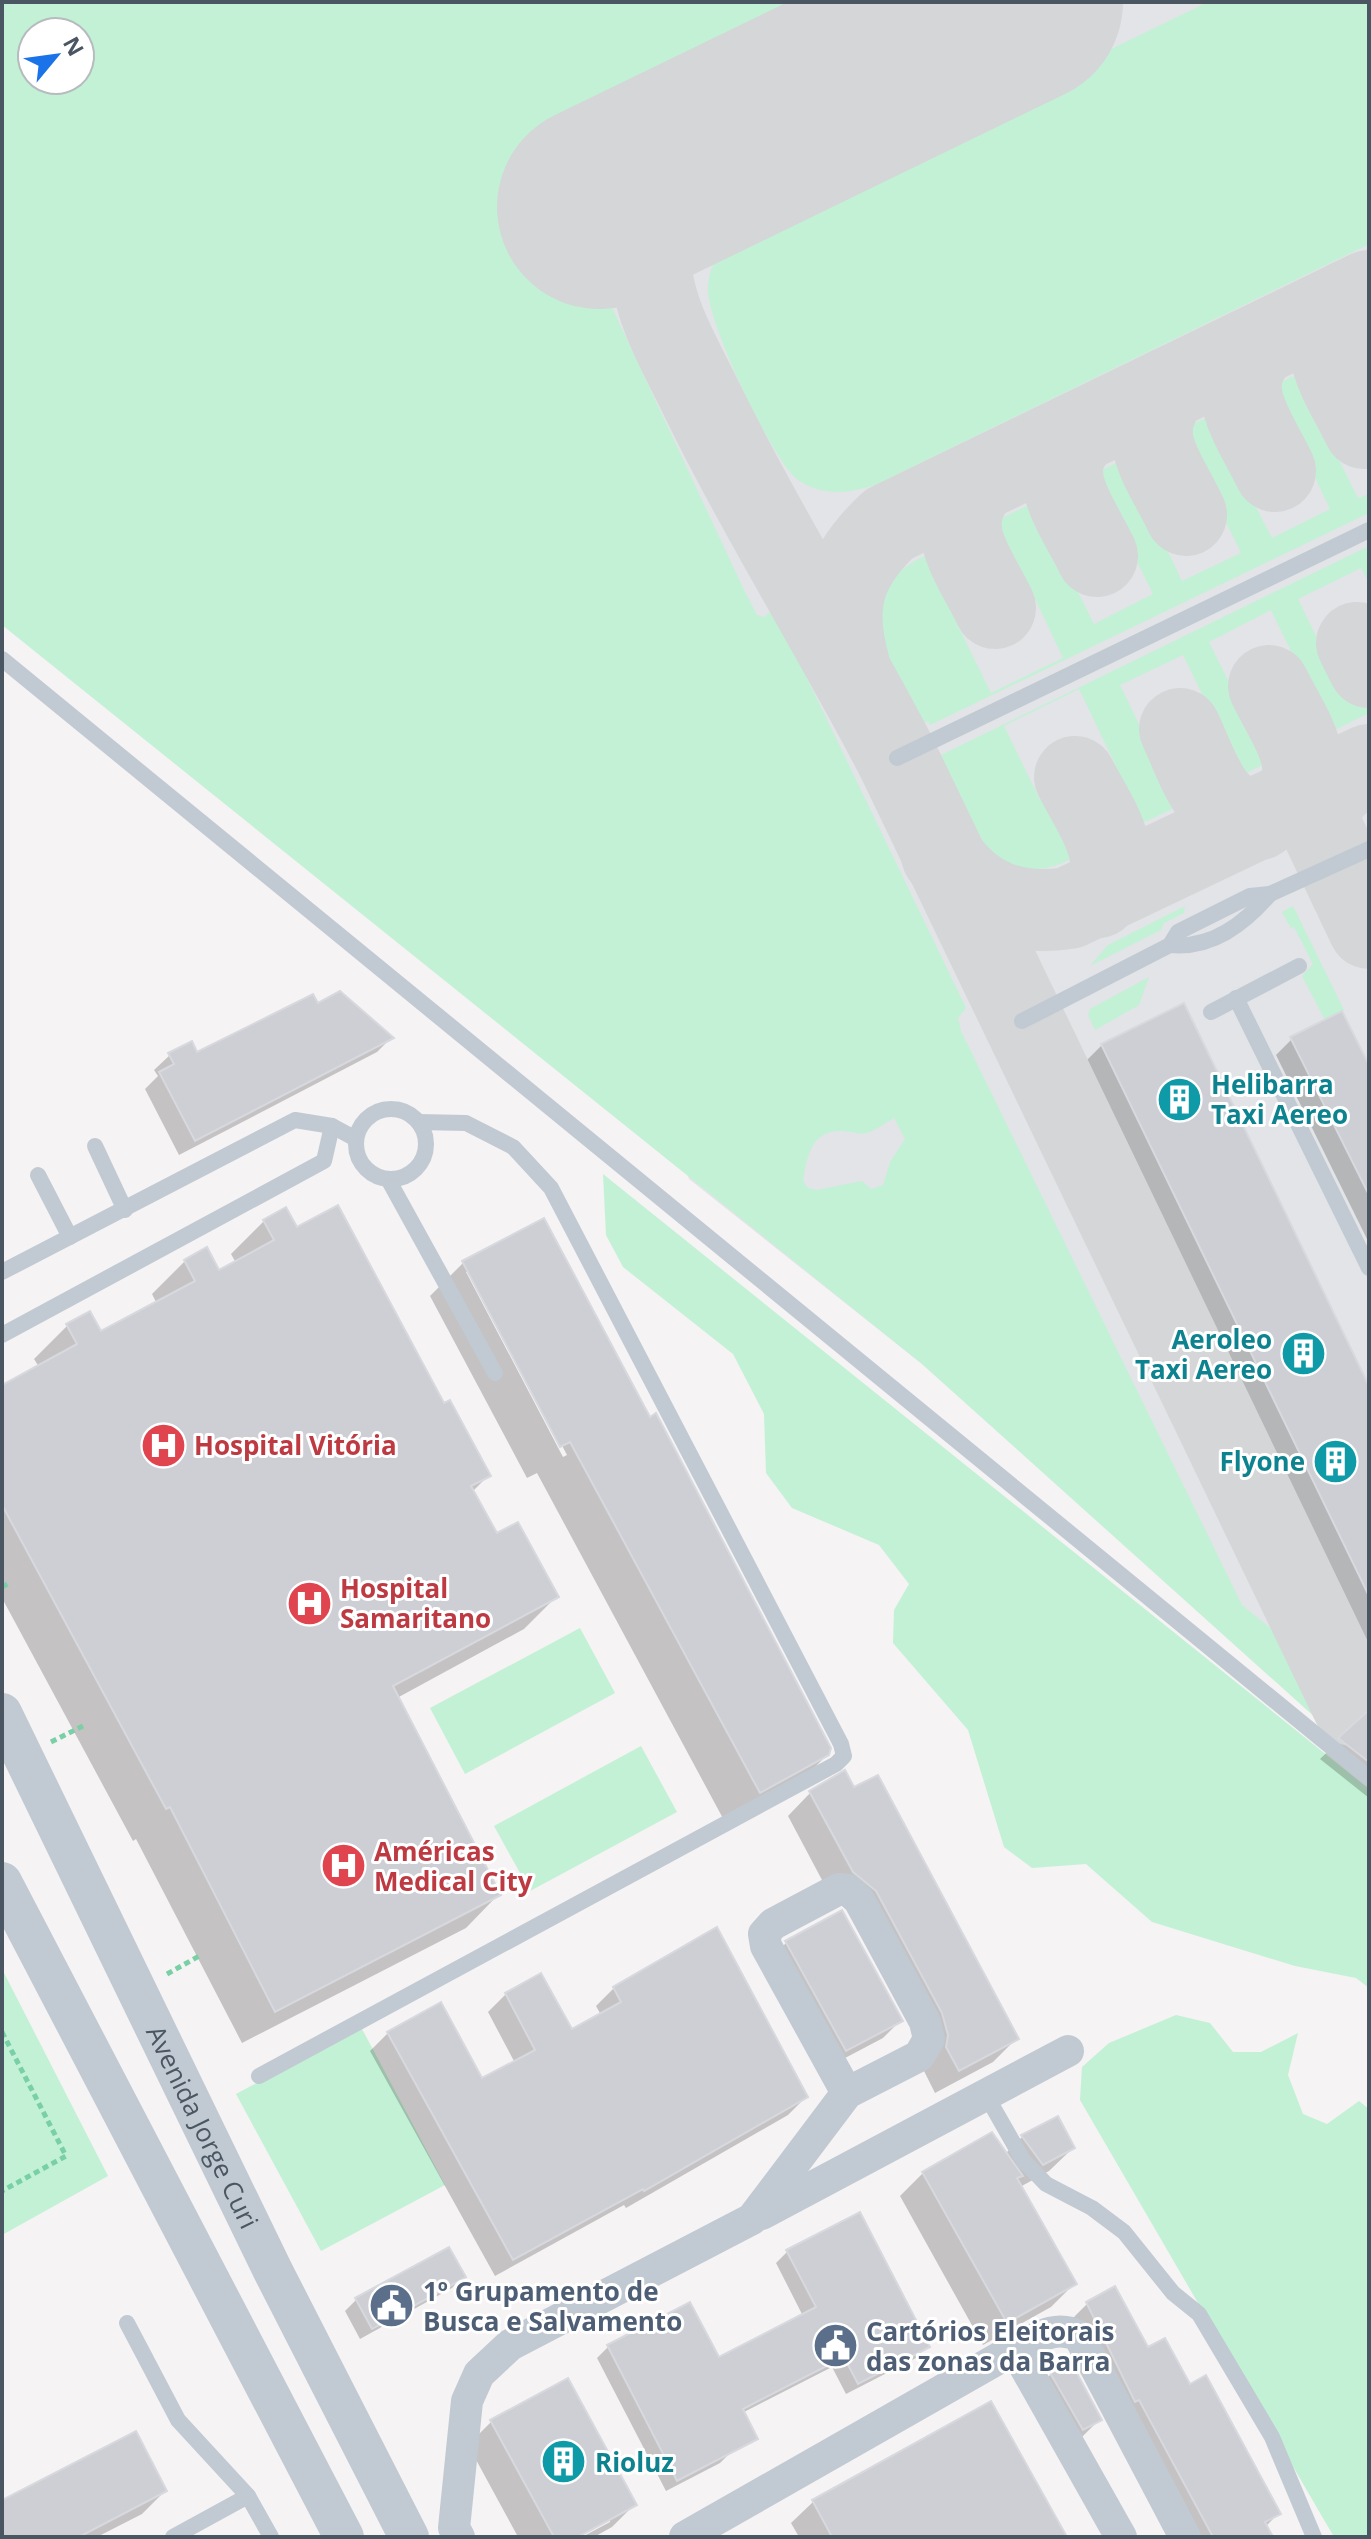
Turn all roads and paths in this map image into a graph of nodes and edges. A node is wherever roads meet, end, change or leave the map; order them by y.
1 (1369, 530) edge
2 (2, 659) edge
3 (897, 758) dead end
4 (1369, 849) edge
5 (1299, 966) dead end
6 (1236, 998) junction
7 (1211, 1012) dead end
8 (1022, 1021) dead end
9 (419, 1122) junction
10 (332, 1126) junction
11 (356, 1139) junction
12 (95, 1146) dead end
13 (38, 1175) dead end
14 (388, 1179) junction
15 (125, 1210) junction
16 (70, 1237) junction
17 (1369, 1268) edge
18 (2, 1272) edge
19 (2, 1335) edge
20 (495, 1373) dead end
21 (2, 1713) edge
22 (1369, 1778) edge
23 (2, 1882) edge
24 (2, 2032) edge
25 (1068, 2051) dead end
26 (259, 2076) dead end
27 (847, 2093) junction
28 (986, 2095) junction
29 (2, 2191) edge
30 (752, 2219) junction
31 (127, 2323) dead end
32 (1015, 2349) junction
33 (248, 2496) junction
34 (449, 2534) edge
35 (173, 2537) edge
36 (271, 2537) edge
37 (344, 2537) edge
38 (409, 2537) edge
39 (685, 2537) edge
40 (1121, 2537) edge
41 (1185, 2537) edge
42 (1314, 2537) edge

1 - 3 lane
2 - 22 lane
4 - 8 lane
5 - 6 lane
6 - 7 lane
6 - 17 lane
9 - 11 lane
9 - 14 lane
9 - 26 lane
10 - 11 lane
10 - 15 lane
10 - 19 lane
11 - 14 lane
12 - 15 lane
13 - 16 lane
14 - 20 lane
15 - 16 lane
16 - 18 lane
21 - 38 street, Avenida Jorge Curi
23 - 37 street
24 - 29 path
25 - 28 street
27 - 27 street
27 - 30 street
28 - 30 street
28 - 42 lane
30 - 34 street
31 - 33 lane
32 - 39 street
32 - 40 street
32 - 41 street
33 - 35 lane
33 - 36 lane

